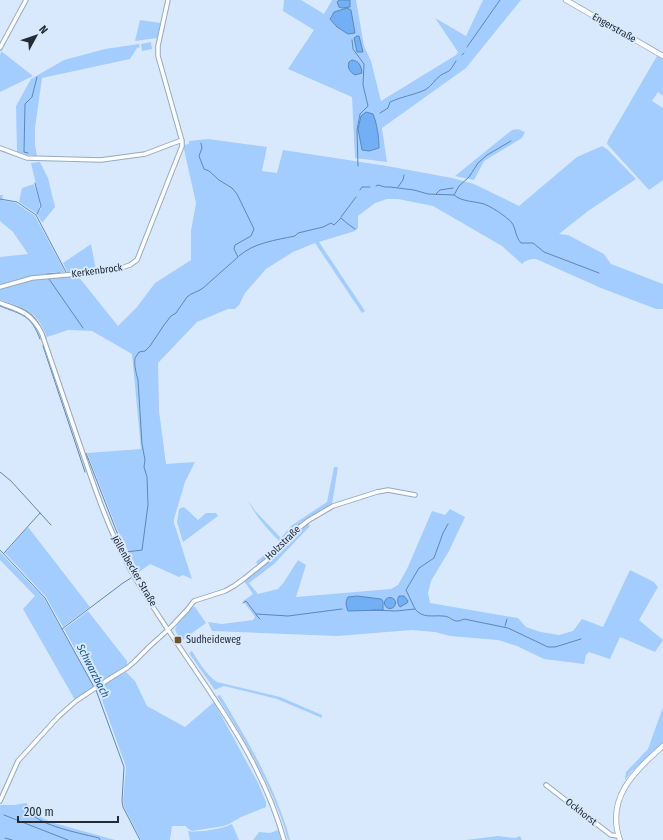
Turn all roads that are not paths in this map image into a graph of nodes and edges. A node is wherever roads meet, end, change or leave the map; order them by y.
1 (26, 0) edge
2 (168, 0) edge
3 (566, 0) edge
4 (0, 48) edge
5 (663, 56) edge
6 (182, 140) junction
7 (0, 148) edge
8 (0, 287) edge
9 (0, 303) edge
10 (415, 495) dead end
11 (168, 630) junction
12 (663, 746) edge
13 (546, 785) dead end
14 (0, 801) edge
15 (619, 838) edge
16 (284, 840) edge

1 - 4 street
2 - 6 street
3 - 5 main road, Engerstraße
6 - 7 street
6 - 8 street, Kerkenbrock
9 - 11 street, Jöllenbecker Straße
10 - 11 street, Holzstraße
11 - 14 street
11 - 16 street, Jöllenbecker Straße
12 - 15 main road
13 - 15 street, Ockhorst

